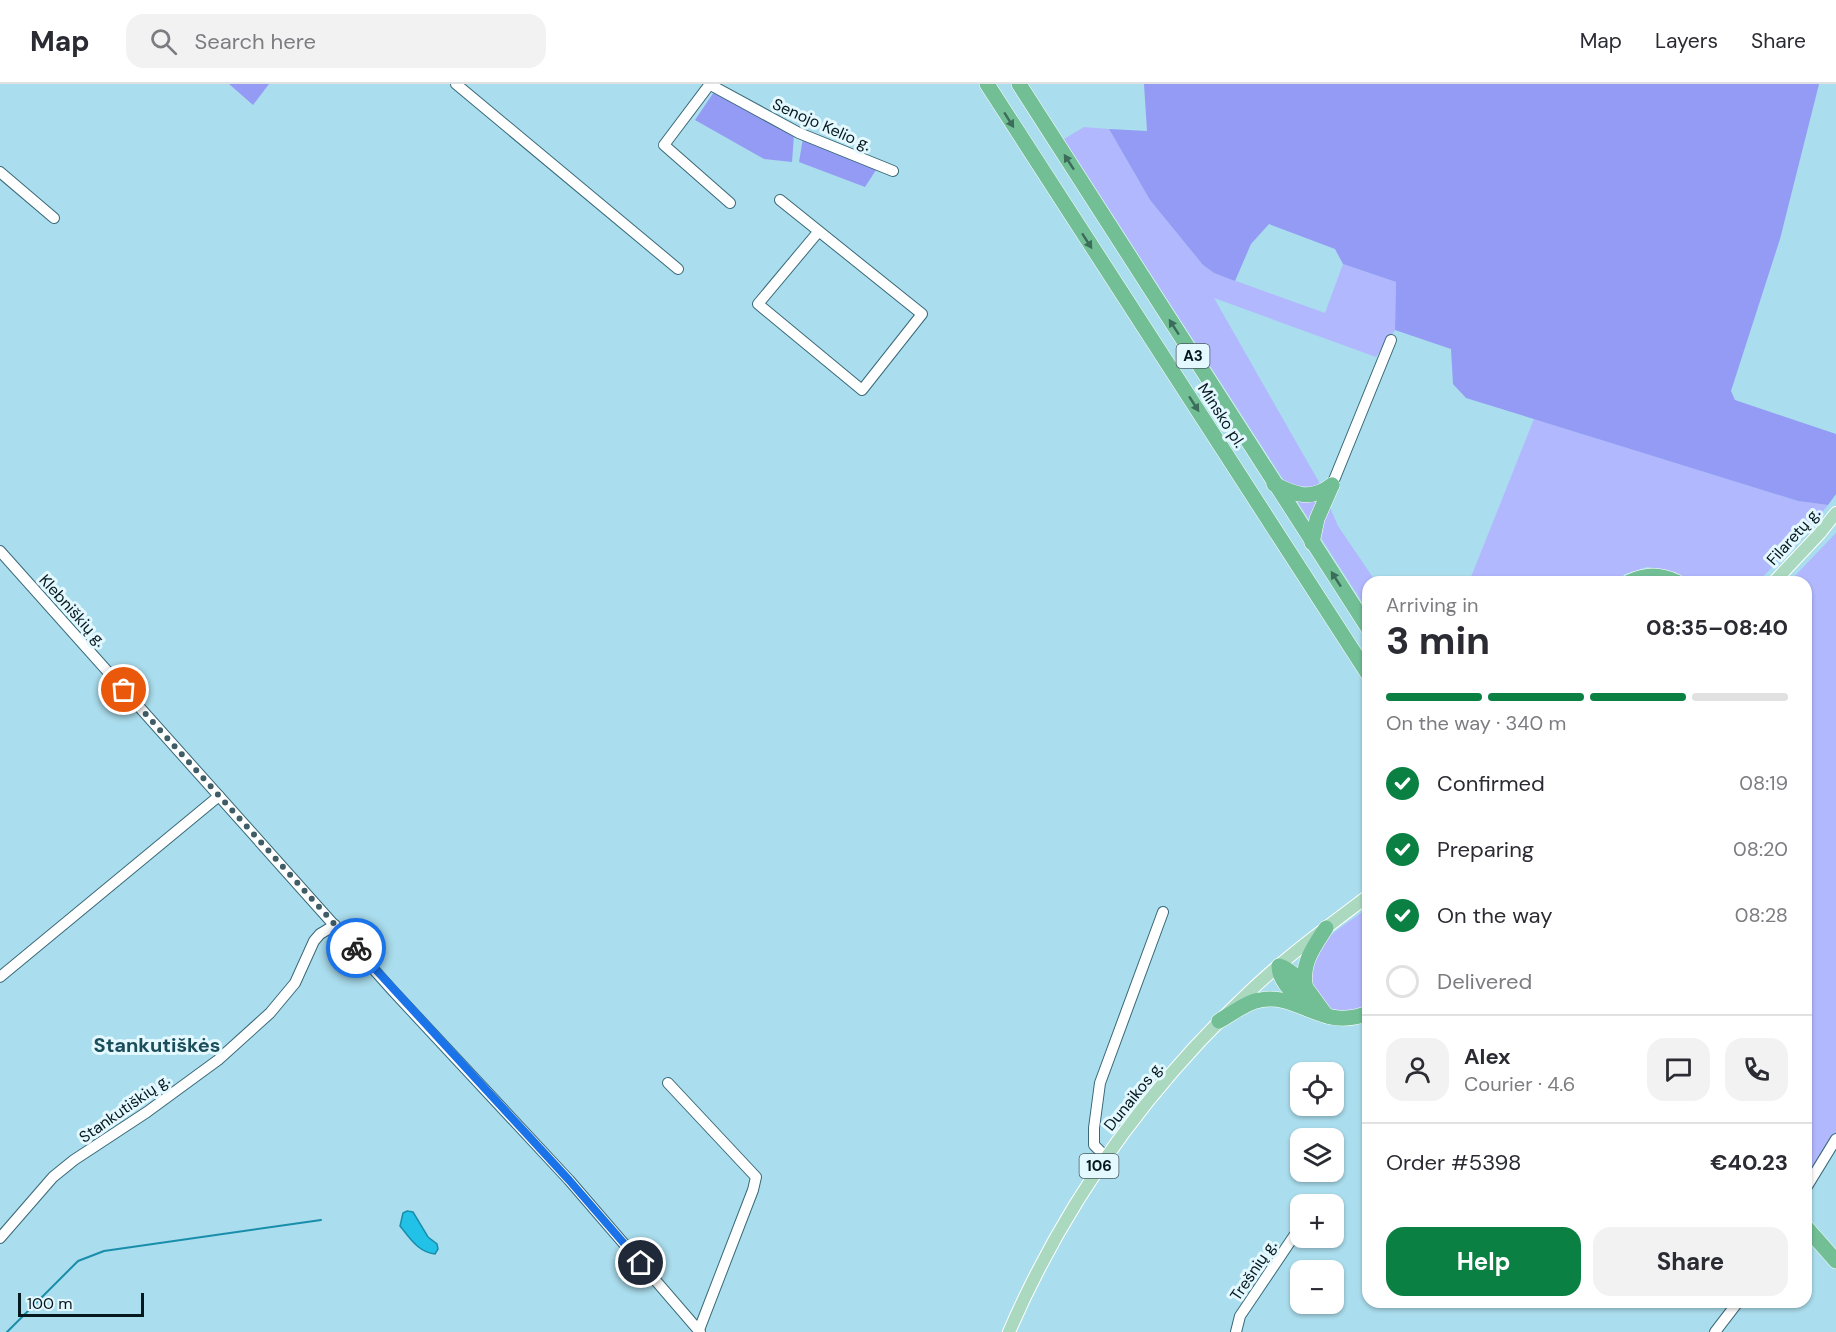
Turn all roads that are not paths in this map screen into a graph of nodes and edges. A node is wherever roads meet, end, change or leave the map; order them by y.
1 (456, 84) edge
2 (709, 84) edge
3 (987, 84) edge
4 (1019, 84) edge
5 (893, 171) dead end
6 (0, 172) edge
7 (780, 200) dead end
8 (730, 203) dead end
9 (54, 218) dead end
10 (819, 231) junction
11 (678, 269) dead end
12 (1391, 340) dead end
13 (1274, 484) junction
14 (1332, 485) junction
15 (1836, 513) edge
16 (1836, 523) edge
17 (1820, 533) junction
18 (1312, 543) junction
19 (0, 551) edge
20 (1780, 576) edge
21 (1362, 619) edge
22 (1362, 665) edge
23 (219, 796) junction
24 (1362, 901) edge
25 (1163, 912) dead end
26 (335, 925) junction
27 (1326, 928) junction
28 (1279, 966) junction
29 (0, 977) edge
30 (1306, 989) junction
31 (1321, 1015) junction
32 (1362, 1015) edge
33 (1219, 1021) junction
34 (668, 1083) dead end
35 (1836, 1139) edge
36 (1105, 1156) junction
37 (1812, 1178) edge
38 (1812, 1234) edge
39 (0, 1238) edge
40 (1290, 1242) edge
41 (1836, 1261) edge
42 (1733, 1308) edge
43 (700, 1331) edge
44 (1009, 1332) edge
45 (1236, 1332) edge
46 (1715, 1332) edge

1 - 11 street
2 - 5 street, Senojo Kelio g.
2 - 8 street
3 -> 22 highway, Minsko pl. / A3
13 -> 4 highway, Minsko pl. / A3
6 - 9 street
7 - 10 street
10 - 10 street
12 - 14 street
13 - 14 highway
13 - 18 highway, Minsko pl. / A3
14 - 18 highway
15 - 17 main road, Filaretų g.
16 - 17 main road
17 - 20 main road, Filaretų g.
21 -> 18 highway, Minsko pl. / A3
19 - 23 street, Klebniškių g.
23 - 26 street, Klebniškių g.
23 - 29 street
24 - 27 main road, 106
25 - 36 street
26 - 39 street, Stankutiškių g.
26 - 43 street, Klebniškių g.
27 - 28 main road, 106
27 - 30 highway
28 - 30 highway
28 - 31 highway
28 - 33 main road, Dunaikos g. / 106
30 - 31 highway
31 - 32 highway
31 - 33 highway
33 - 36 main road, Dunaikos g. / 106
34 - 43 street
35 - 37 street
36 - 44 main road, Dunaikos g. / 106
38 - 41 highway
40 - 45 street, Trešnių g.
42 - 46 street

